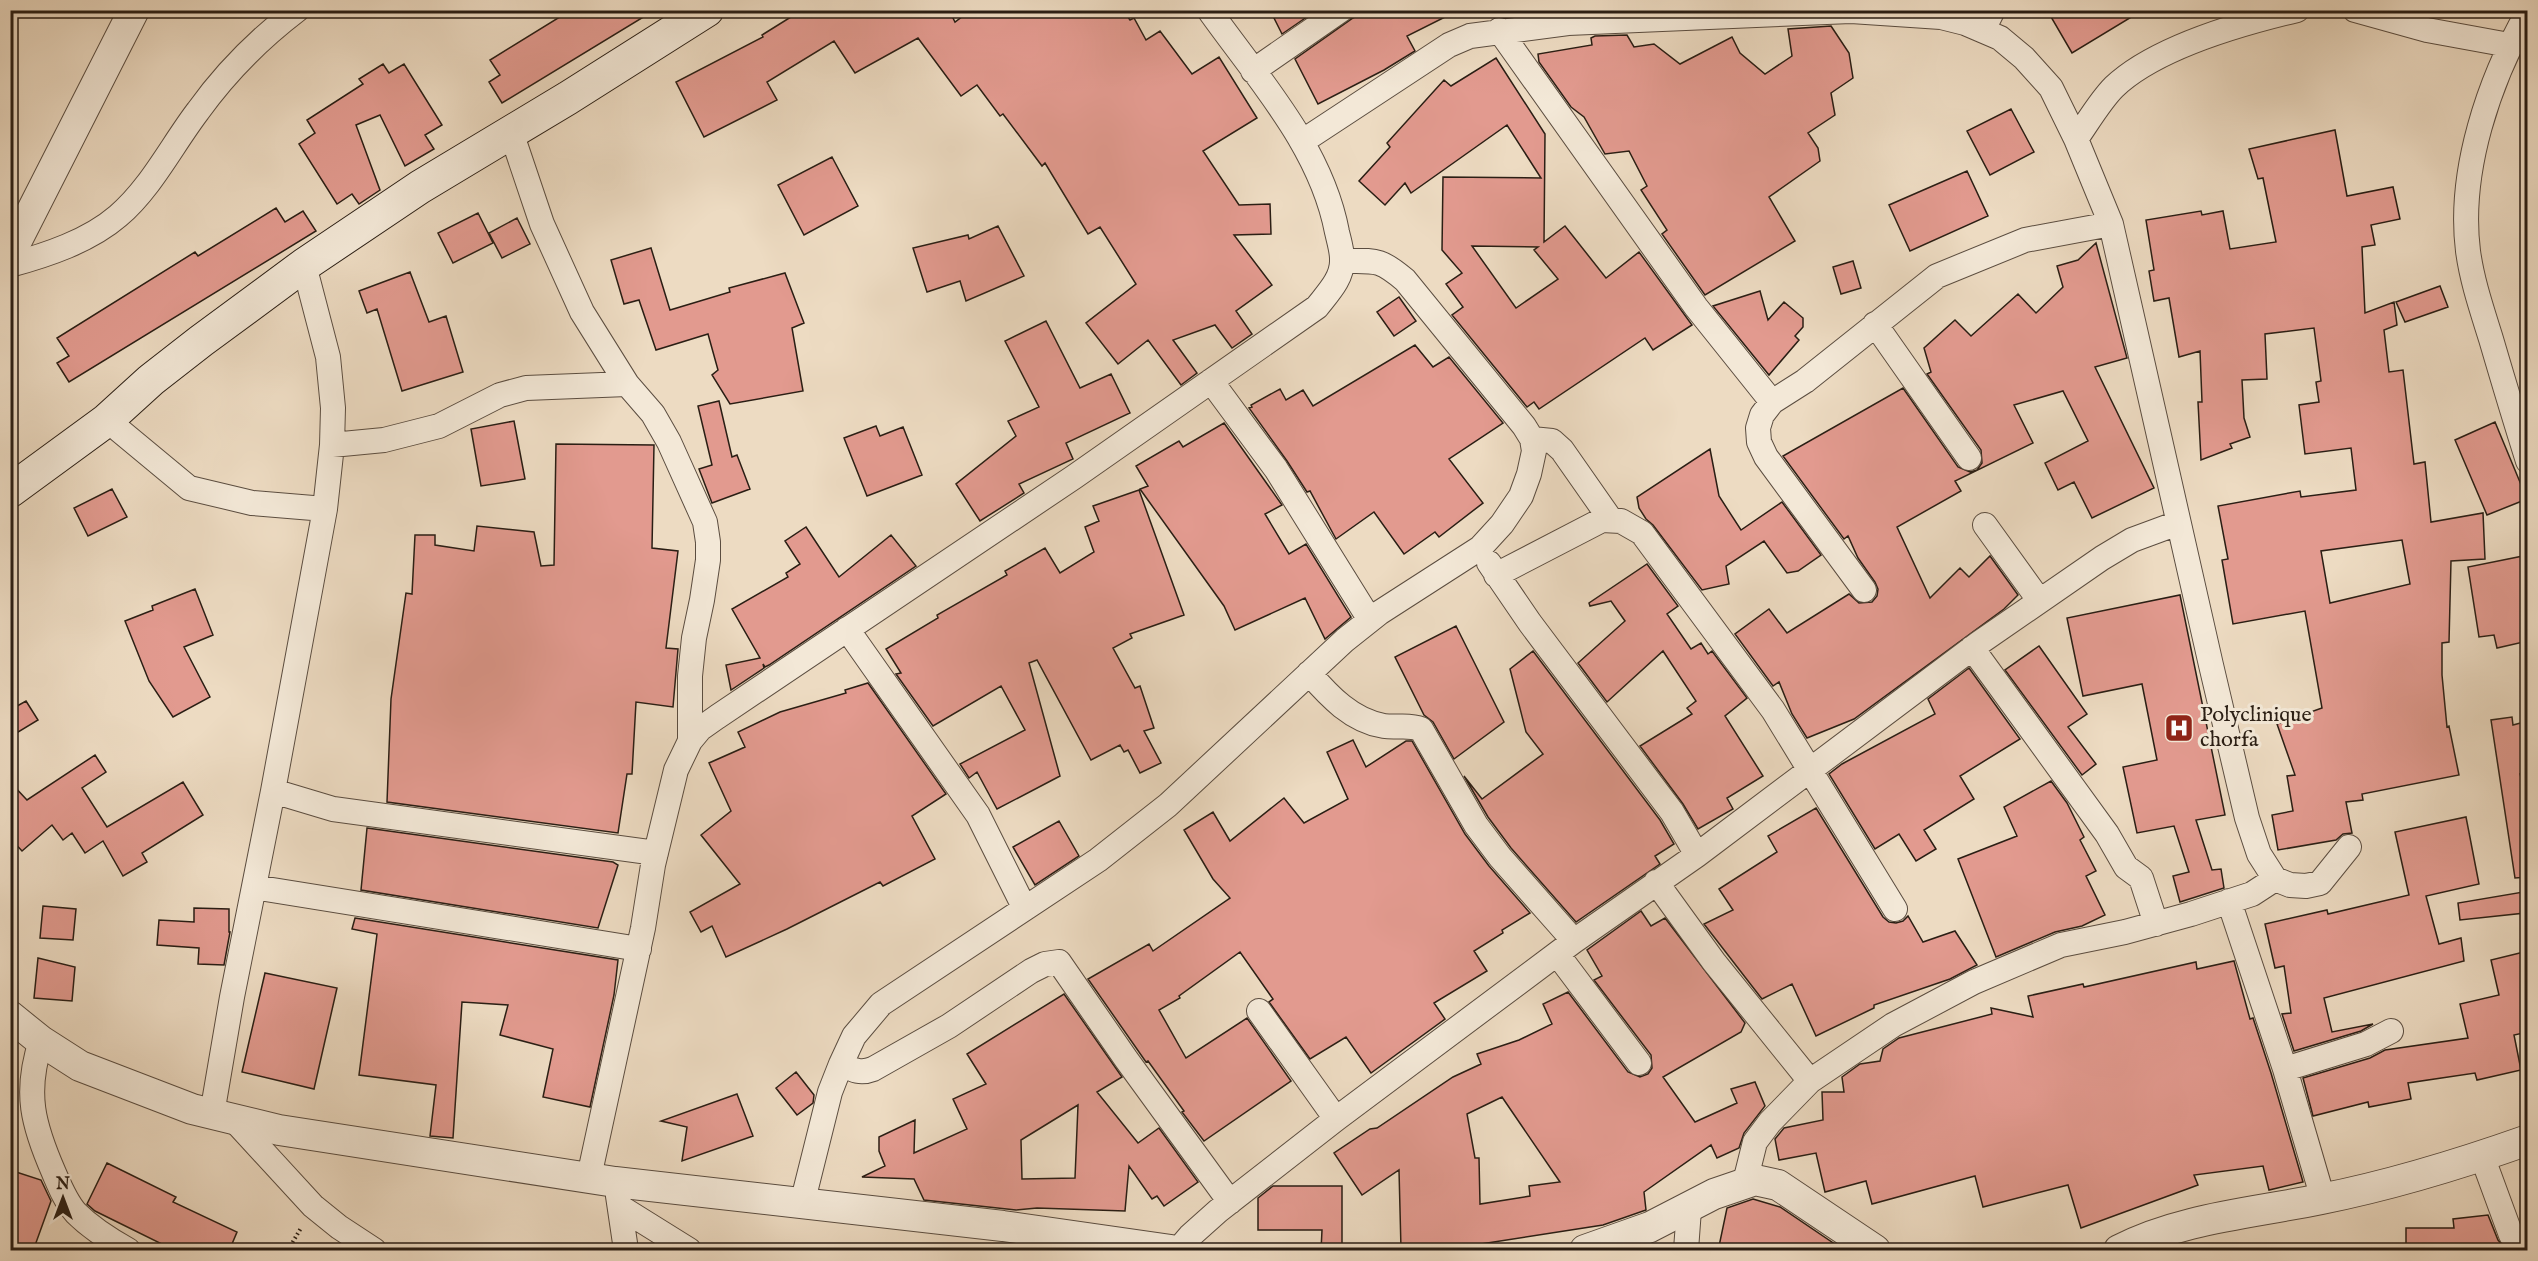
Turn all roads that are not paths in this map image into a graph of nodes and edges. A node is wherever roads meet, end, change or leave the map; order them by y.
1 (134, 10) edge
2 (297, 10) edge
3 (707, 10) edge
4 (1209, 10) edge
5 (1341, 10) edge
6 (2297, 10) edge
7 (2355, 10) edge
8 (1774, 12) edge
9 (2528, 12) edge
10 (1653, 15) edge
11 (1988, 20) edge
12 (1499, 30) junction
13 (2509, 45) junction
14 (1253, 71) junction
15 (511, 132) junction
16 (2076, 139) junction
17 (1303, 141) junction
18 (2111, 224) junction
19 (10, 254) edge
20 (1342, 261) junction
21 (10, 265) edge
22 (304, 265) junction
23 (1875, 324) junction
24 (1211, 381) junction
25 (627, 384) junction
26 (1772, 402) junction
27 (107, 420) junction
28 (1532, 439) junction
29 (332, 446) junction
30 (1969, 458) dead end
31 (2528, 461) edge
32 (10, 491) edge
33 (325, 509) junction
34 (1611, 520) junction
35 (2178, 523) junction
36 (1985, 525) dead end
37 (1480, 548) junction
38 (1496, 575) junction
39 (1864, 590) dead end
40 (2039, 600) junction
41 (1370, 620) junction
42 (847, 629) junction
43 (1972, 648) junction
44 (1309, 673) junction
45 (690, 741) junction
46 (1811, 769) junction
47 (273, 791) junction
48 (2349, 847) dead end
49 (656, 853) junction
50 (1697, 855) junction
51 (2275, 879) junction
52 (1656, 882) junction
53 (254, 887) junction
54 (2229, 901) junction
55 (1024, 907) junction
56 (1895, 909) dead end
57 (2156, 924) junction
58 (1566, 948) junction
59 (639, 949) junction
60 (1259, 1011) dead end
61 (10, 1016) edge
62 (2391, 1031) dead end
63 (41, 1041) junction
64 (1639, 1063) dead end
65 (841, 1064) junction
66 (2285, 1070) junction
67 (1810, 1081) junction
68 (21, 1107) edge
69 (222, 1117) junction
70 (1336, 1119) junction
71 (2528, 1140) edge
72 (2482, 1156) junction
73 (1745, 1182) junction
74 (608, 1189) junction
75 (2323, 1198) junction
76 (1230, 1202) junction
77 (802, 1204) junction
78 (1689, 1209) junction
79 (2516, 1244) edge
80 (1111, 1247) edge
81 (128, 1251) edge
82 (374, 1251) edge
83 (626, 1251) edge
84 (689, 1251) edge
85 (1171, 1251) edge
86 (1178, 1251) edge
87 (1585, 1251) edge
88 (1686, 1251) edge
89 (1875, 1251) edge
90 (2119, 1251) edge

1 - 19 street
2 - 21 street
3 - 15 main road
4 - 14 street
5 - 14 street
6 - 16 street
7 - 13 street
8 - 10 street
8 - 11 street
9 - 13 street
10 - 12 street
11 - 16 street
12 - 17 street
12 - 26 street
13 - 31 street
14 - 17 street
15 - 22 main road
15 - 25 street
16 - 18 street
17 - 20 street
18 - 23 street
18 - 35 street
20 - 24 street
20 - 28 street
22 - 27 main road
22 - 29 street
23 - 26 street
23 - 30 street
24 - 41 street
24 - 42 street
25 - 29 street
25 - 45 street
26 - 39 street
27 - 32 main road
27 - 33 street
28 - 34 street
28 - 37 street
29 - 33 street
33 - 47 street
34 - 38 street
34 - 46 street
35 - 40 street
35 - 51 street
36 - 40 street
37 - 38 street
37 - 41 street
38 - 50 street
40 - 43 street
41 - 44 street
42 - 45 street
42 - 55 street
43 - 46 street
43 - 57 street
44 - 55 street
44 - 58 street
45 - 49 street
46 - 50 street
46 - 56 street
47 - 49 street
47 - 53 street
48 - 51 street
49 - 59 street
50 - 52 street
51 - 54 street
52 - 58 street
52 - 67 street
53 - 59 street
53 - 69 street
54 - 57 street
54 - 66 street
55 - 65 street
57 - 67 street
58 - 64 street
58 - 70 street
59 - 74 street
60 - 70 street
61 - 63 street
62 - 66 street
63 - 68 street
63 - 69 street
65 - 76 street
65 - 77 street
66 - 75 street
67 - 73 street
68 - 81 street
69 - 74 street
69 - 82 street
70 - 76 street
71 - 72 street
72 - 75 street
72 - 79 street
73 - 78 street
73 - 89 street
74 - 77 street
74 - 83 street
74 - 84 street
75 - 90 street
76 - 86 street
77 - 80 street
78 - 87 street
78 - 88 street
80 - 85 street

